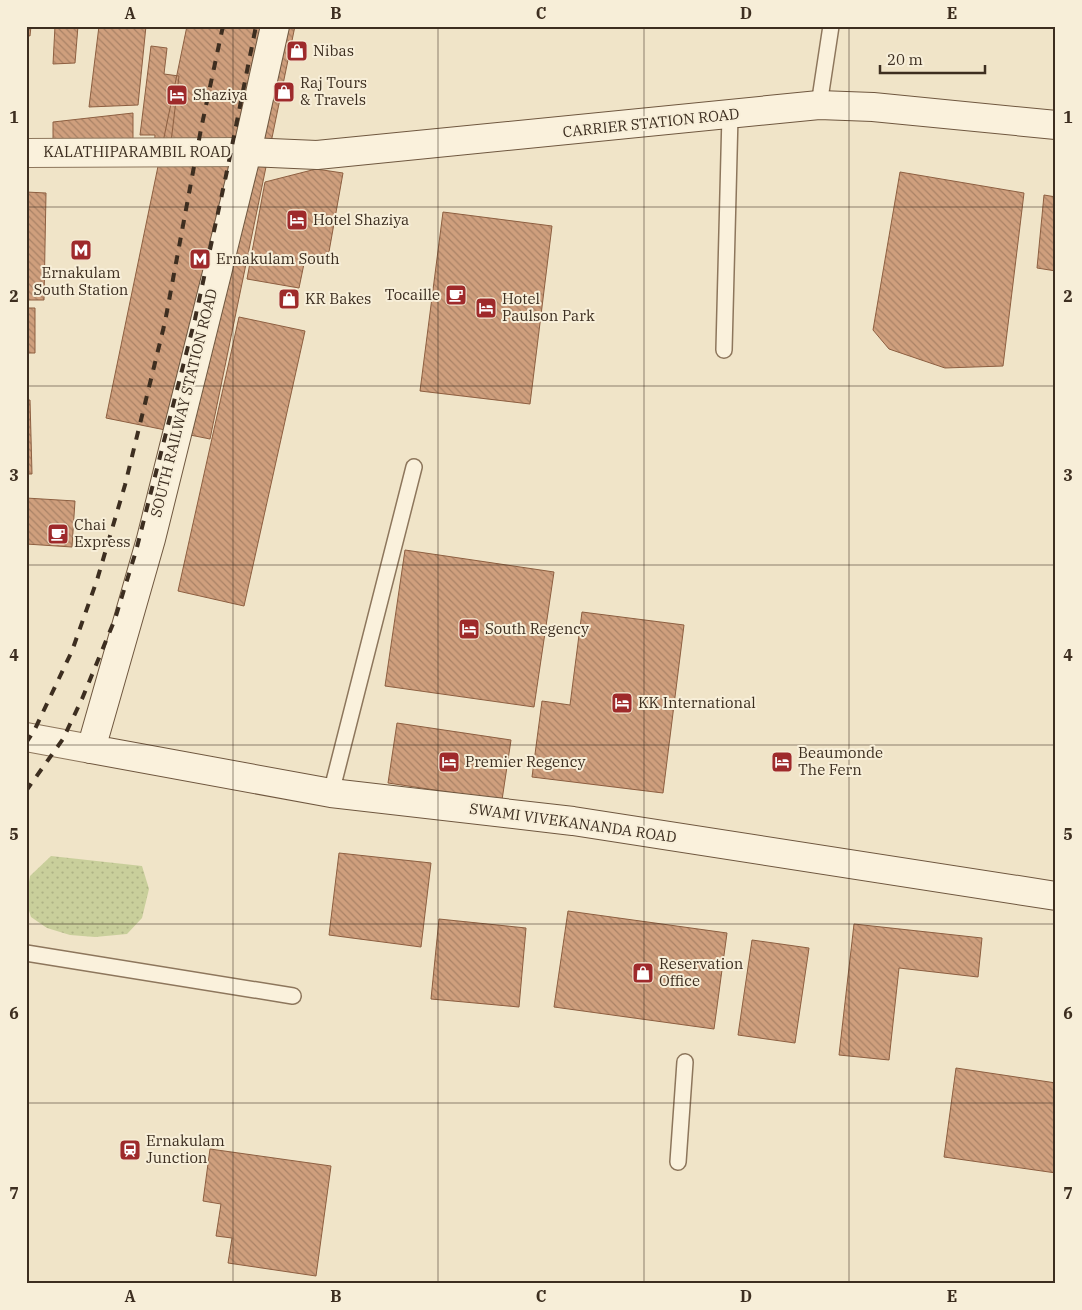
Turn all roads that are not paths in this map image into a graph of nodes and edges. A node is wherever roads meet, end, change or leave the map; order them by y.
1 (275, 26) edge
2 (830, 26) edge
3 (818, 106) junction
4 (730, 115) junction
5 (1056, 125) edge
6 (247, 152) junction
7 (26, 153) edge
8 (724, 350) dead end
9 (414, 468) dead end
10 (26, 737) edge
11 (91, 749) junction
12 (331, 793) junction
13 (1056, 896) edge
14 (26, 953) edge
15 (292, 996) dead end
16 (685, 1062) dead end
17 (678, 1162) dead end

1 - 6 street, SOUTH RAILWAY STATION ROAD
2 - 3 lane
3 - 4 street, CARRIER STATION ROAD
3 - 5 street, CARRIER STATION ROAD
4 - 6 street, CARRIER STATION ROAD
4 - 8 lane
6 - 7 street, KALATHIPARAMBIL ROAD
6 - 11 street, SOUTH RAILWAY STATION ROAD
9 - 12 lane
10 - 11 street, SWAMI VIVEKANANDA ROAD
11 - 12 street, SWAMI VIVEKANANDA ROAD
12 - 13 street, SWAMI VIVEKANANDA ROAD
14 - 15 lane
16 - 17 lane

